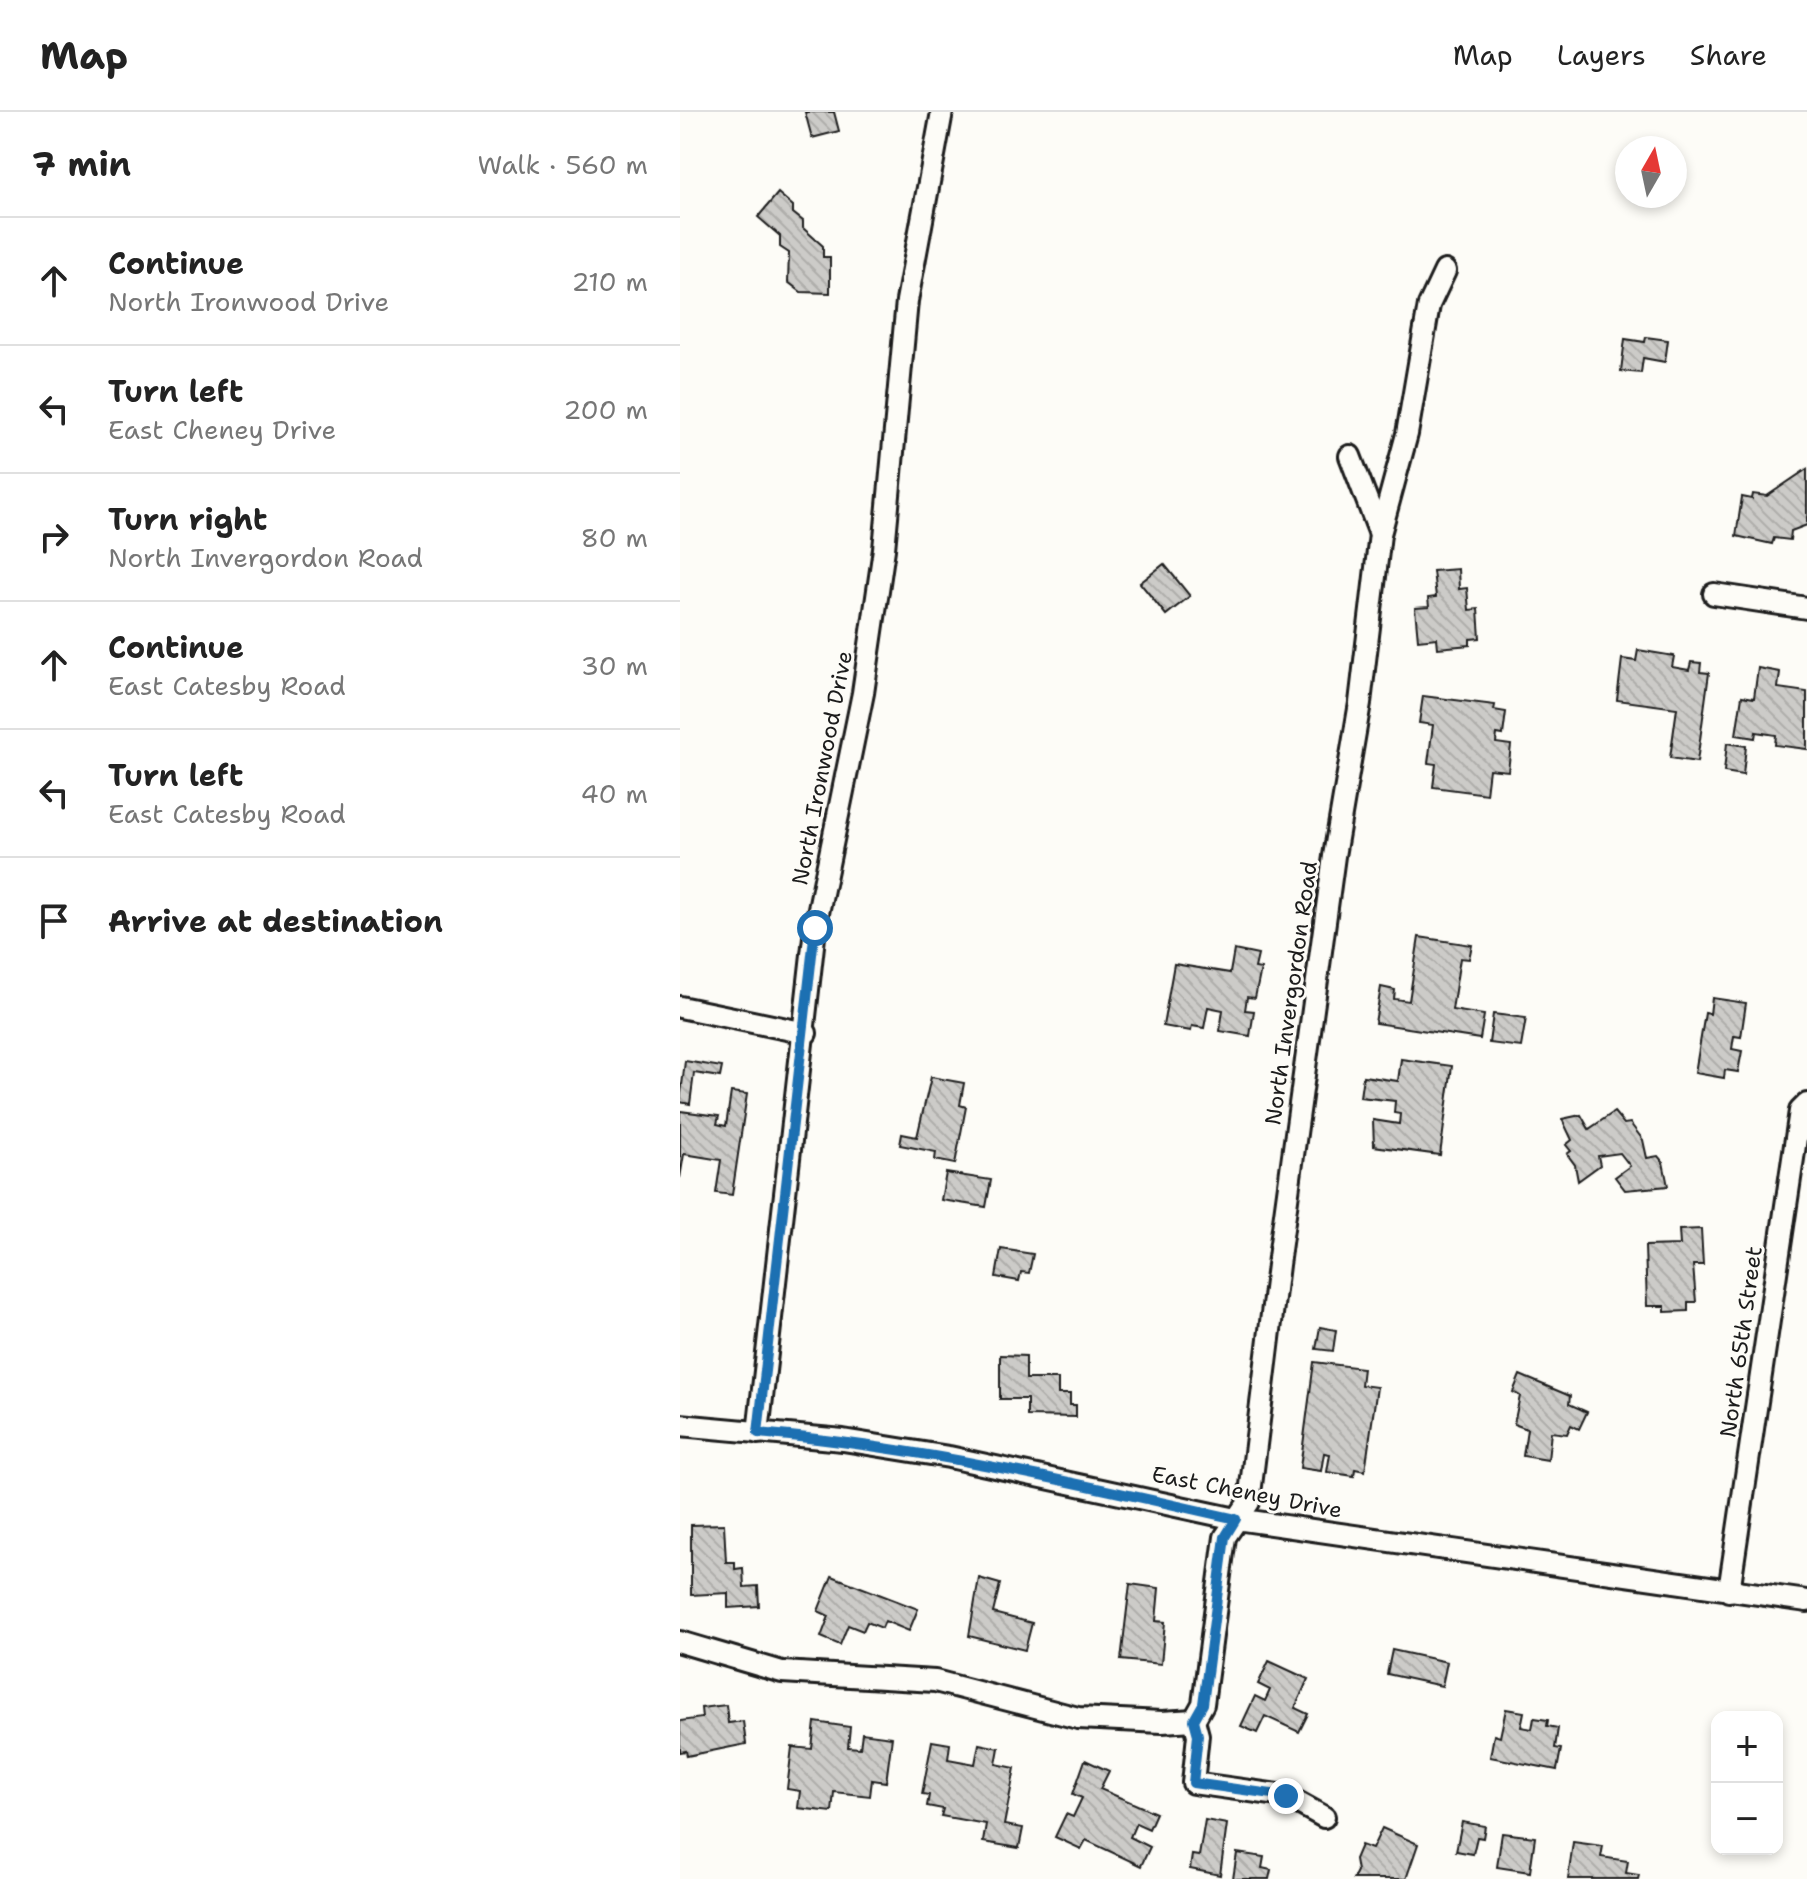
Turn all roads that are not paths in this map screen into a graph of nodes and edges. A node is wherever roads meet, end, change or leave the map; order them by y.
1 (942, 112) edge
2 (1445, 271) dead end
3 (1350, 456) dead end
4 (1380, 534) junction
5 (1714, 594) dead end
6 (1807, 608) edge
7 (680, 1007) edge
8 (806, 1033) junction
9 (1807, 1104) edge
10 (680, 1425) edge
11 (758, 1433) junction
12 (1236, 1519) junction
13 (1729, 1591) junction
14 (1807, 1601) edge
15 (680, 1642) edge
16 (1194, 1720) junction
17 (1324, 1817) dead end

1 - 8 street, North Ironwood Drive
2 - 4 street, North Invergordon Road
3 - 4 street
4 - 12 street, North Invergordon Road
5 - 6 street
7 - 8 street
8 - 11 street, North Ironwood Drive
9 - 13 street, North 65th Street
10 - 11 street, East Cheney Drive
11 - 12 street, East Cheney Drive
12 - 13 street, East Cheney Drive
12 - 16 street, North Invergordon Road
13 - 14 street, East Cheney Drive
15 - 16 street
16 - 17 street, North Invergordon Road

